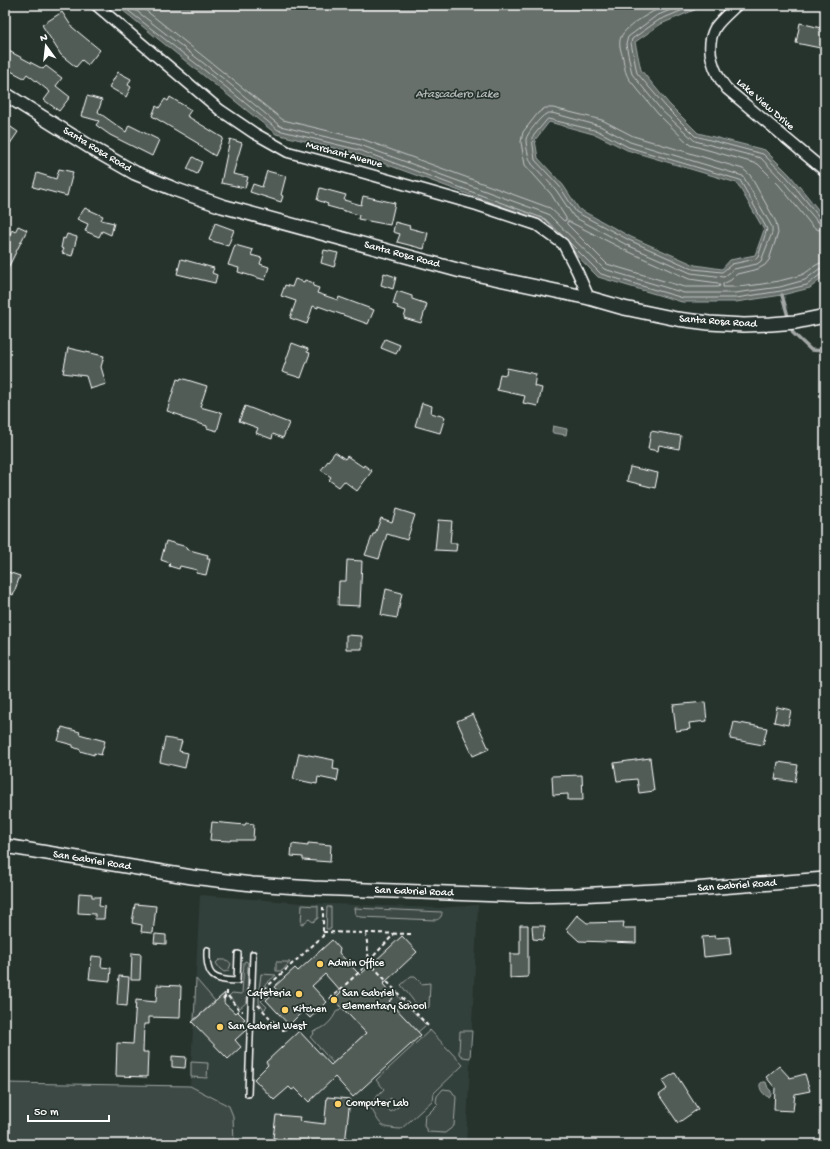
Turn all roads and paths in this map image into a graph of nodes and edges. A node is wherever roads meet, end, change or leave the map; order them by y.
1 (96, 5) edge
2 (737, 5) edge
3 (5, 94) edge
4 (825, 171) edge
5 (589, 298) junction
6 (825, 316) edge
7 (5, 846) edge
8 (825, 879) edge
9 (323, 907) dead end
10 (322, 932) junction
11 (366, 933) junction
12 (394, 934) junction
13 (411, 934) dead end
14 (207, 950) dead end
15 (238, 954) dead end
16 (253, 954) dead end
17 (369, 962) junction
18 (227, 991) dead end
19 (227, 995) junction
20 (258, 995) dead end
21 (223, 998) dead end
22 (330, 999) dead end
23 (258, 1000) dead end
24 (246, 1011) dead end
25 (430, 1028) dead end
26 (301, 1030) dead end
27 (248, 1094) dead end

1 - 5 street, Marchant Avenue
2 - 4 street, Lake View Drive
3 - 5 street, Santa Rosa Road
5 - 6 street, Santa Rosa Road
7 - 8 street, San Gabriel Road
9 - 10 path
10 - 11 path
10 - 20 path
11 - 12 path
11 - 17 path
12 - 13 path
12 - 17 path
14 - 15 lane
16 - 27 lane
17 - 22 path
17 - 25 path
18 - 19 path
19 - 21 path
19 - 24 path
23 - 26 path

